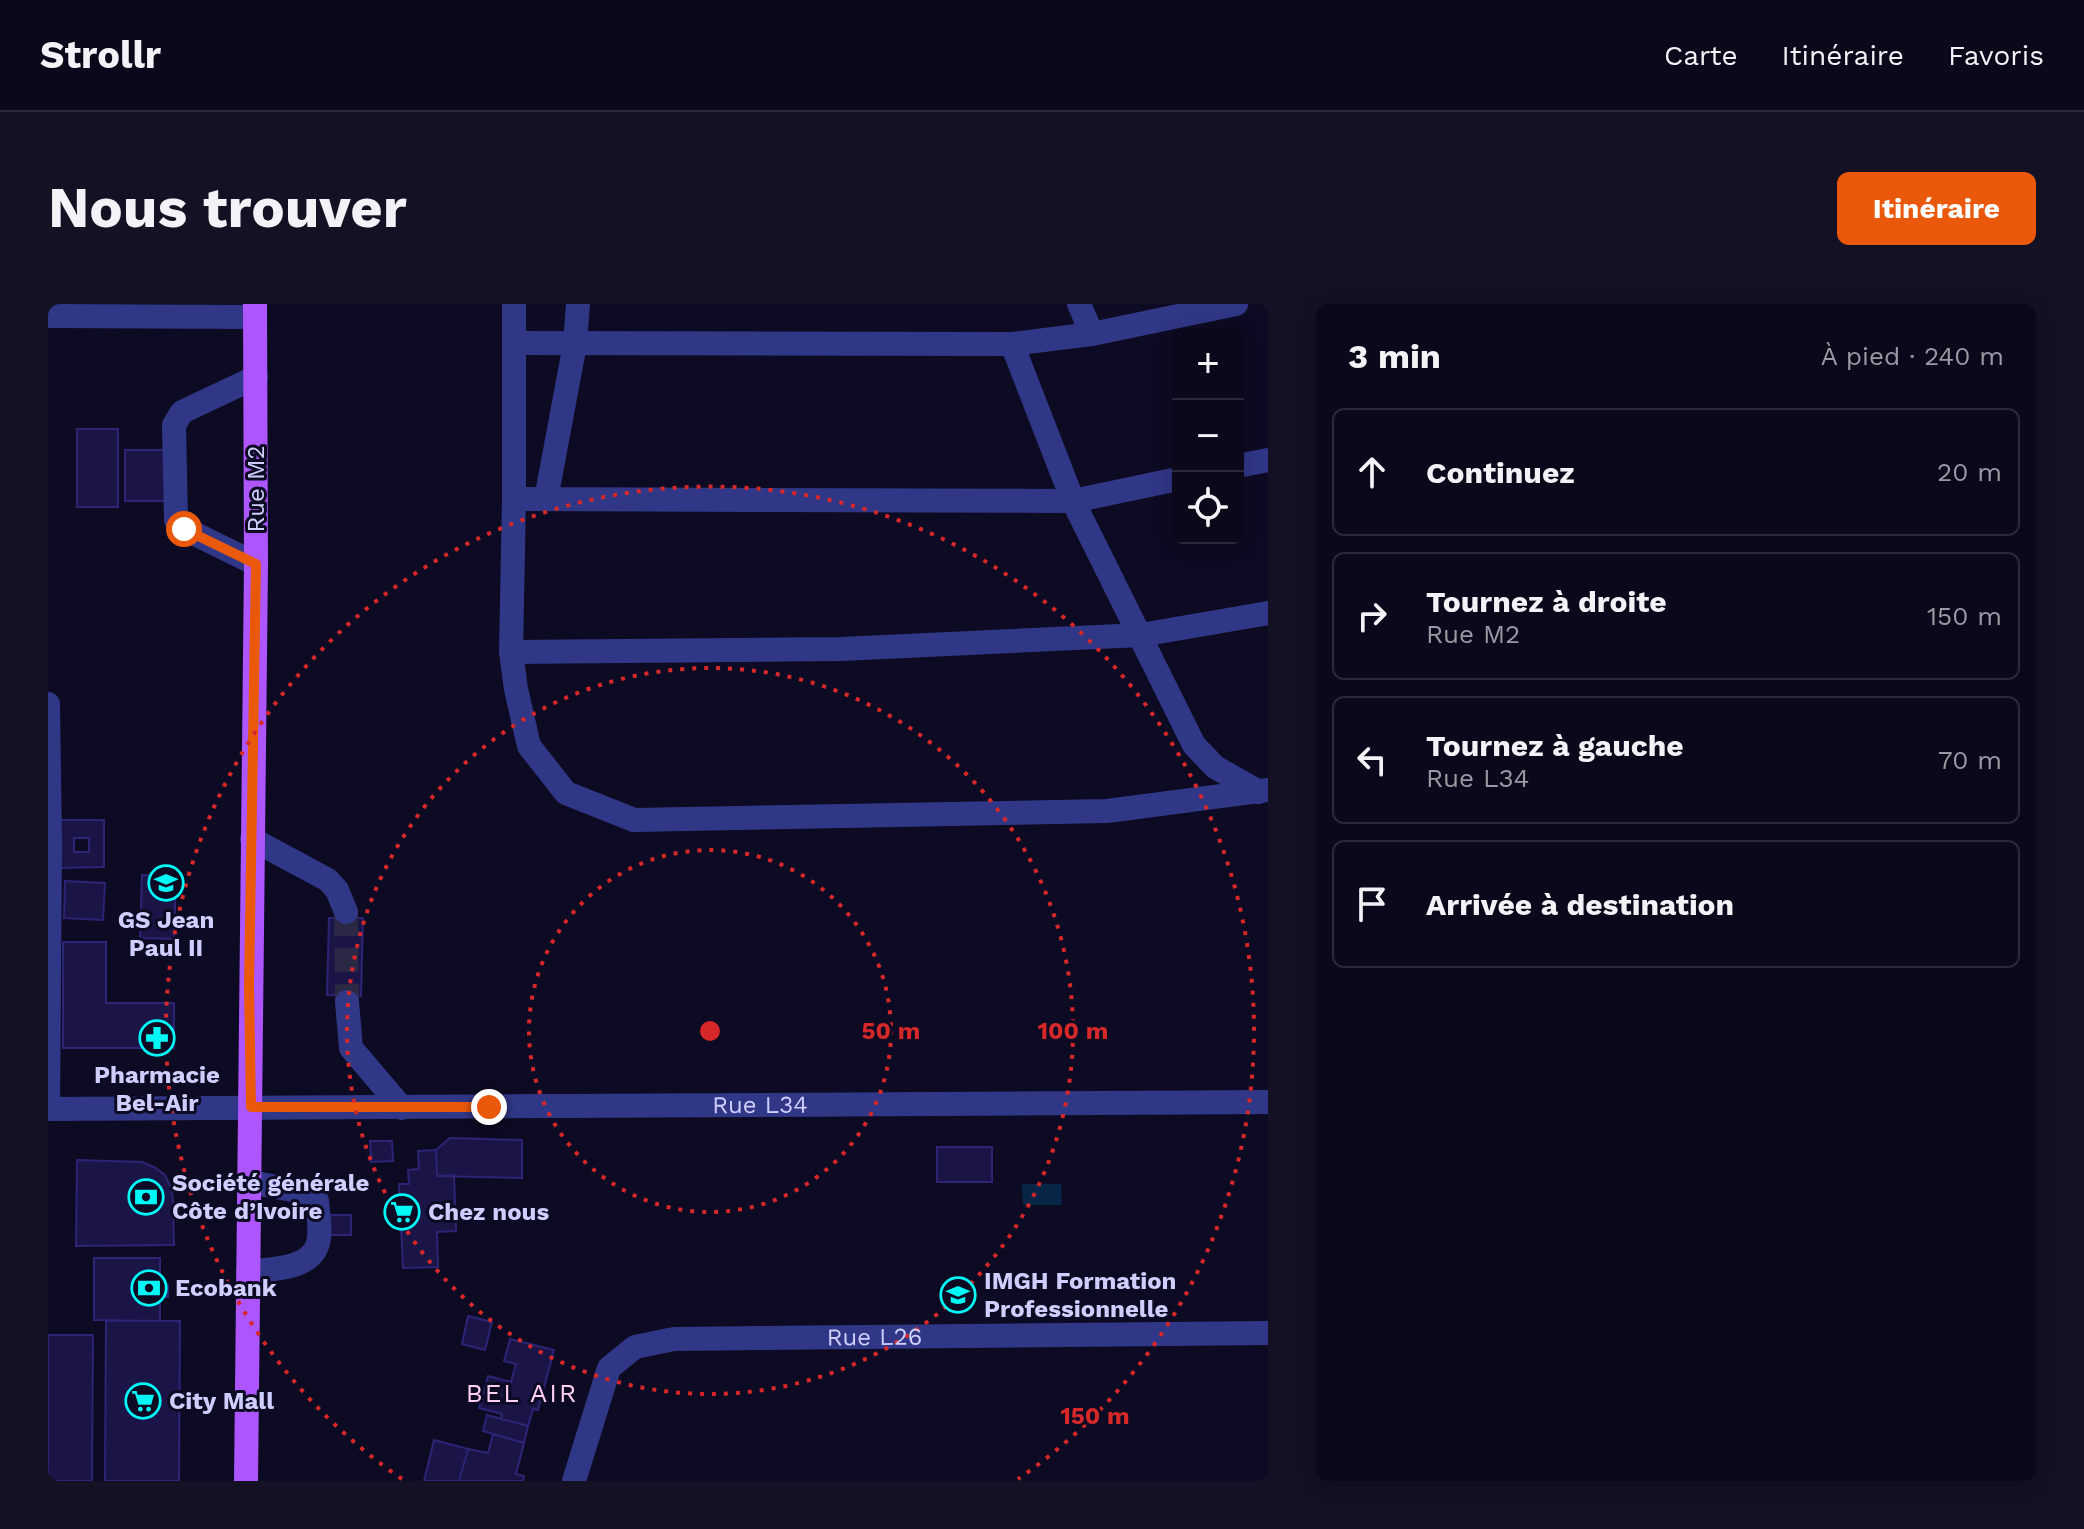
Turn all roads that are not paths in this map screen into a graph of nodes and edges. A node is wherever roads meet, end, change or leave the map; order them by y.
1 (514, 304) edge
2 (578, 304) edge
3 (1079, 304) edge
4 (1236, 304) edge
5 (255, 310) edge
6 (48, 316) edge
7 (1092, 334) junction
8 (514, 343) junction
9 (575, 344) junction
10 (1012, 344) junction
11 (256, 377) junction
12 (1268, 460) edge
13 (1244, 465) edge
14 (1172, 480) edge
15 (514, 499) junction
16 (546, 499) junction
17 (1073, 501) junction
18 (256, 564) junction
19 (1268, 613) edge
20 (1141, 635) junction
21 (511, 652) junction
22 (48, 704) edge
23 (1263, 791) edge
24 (252, 839) junction
25 (49, 844) edge
26 (346, 912) tunnel mouth
27 (347, 1002) tunnel mouth
28 (1268, 1102) edge
29 (251, 1107) junction
30 (402, 1108) junction
31 (48, 1109) edge
32 (250, 1182) junction
33 (248, 1272) junction
34 (1268, 1333) edge
35 (246, 1481) edge
36 (574, 1481) edge

1 - 8 street
2 - 9 street
3 - 7 street
4 - 7 street
5 - 6 street
5 - 11 main road, Rue M2
7 - 10 street
8 - 9 street
8 - 15 street
9 - 10 street
9 - 16 street
10 - 17 street
11 - 18 main road, Rue M2
11 - 18 street
12 - 13 street
14 - 17 street
15 - 16 street
15 - 21 street
16 - 17 street
17 - 20 street
18 - 24 main road, Rue M2
19 - 20 street
20 - 21 street
20 - 23 street
21 - 23 street
22 - 25 street
24 - 26 street
24 - 29 main road, Rue M2
25 - 31 street
27 - 30 street
28 - 30 street, Rue L34
29 - 30 street, Rue L34
29 - 31 street, Rue L34
29 - 32 main road, Rue M2
32 - 33 main road, Rue M2
32 - 33 street
33 - 35 main road, Rue M2
34 - 36 street, Rue L26

